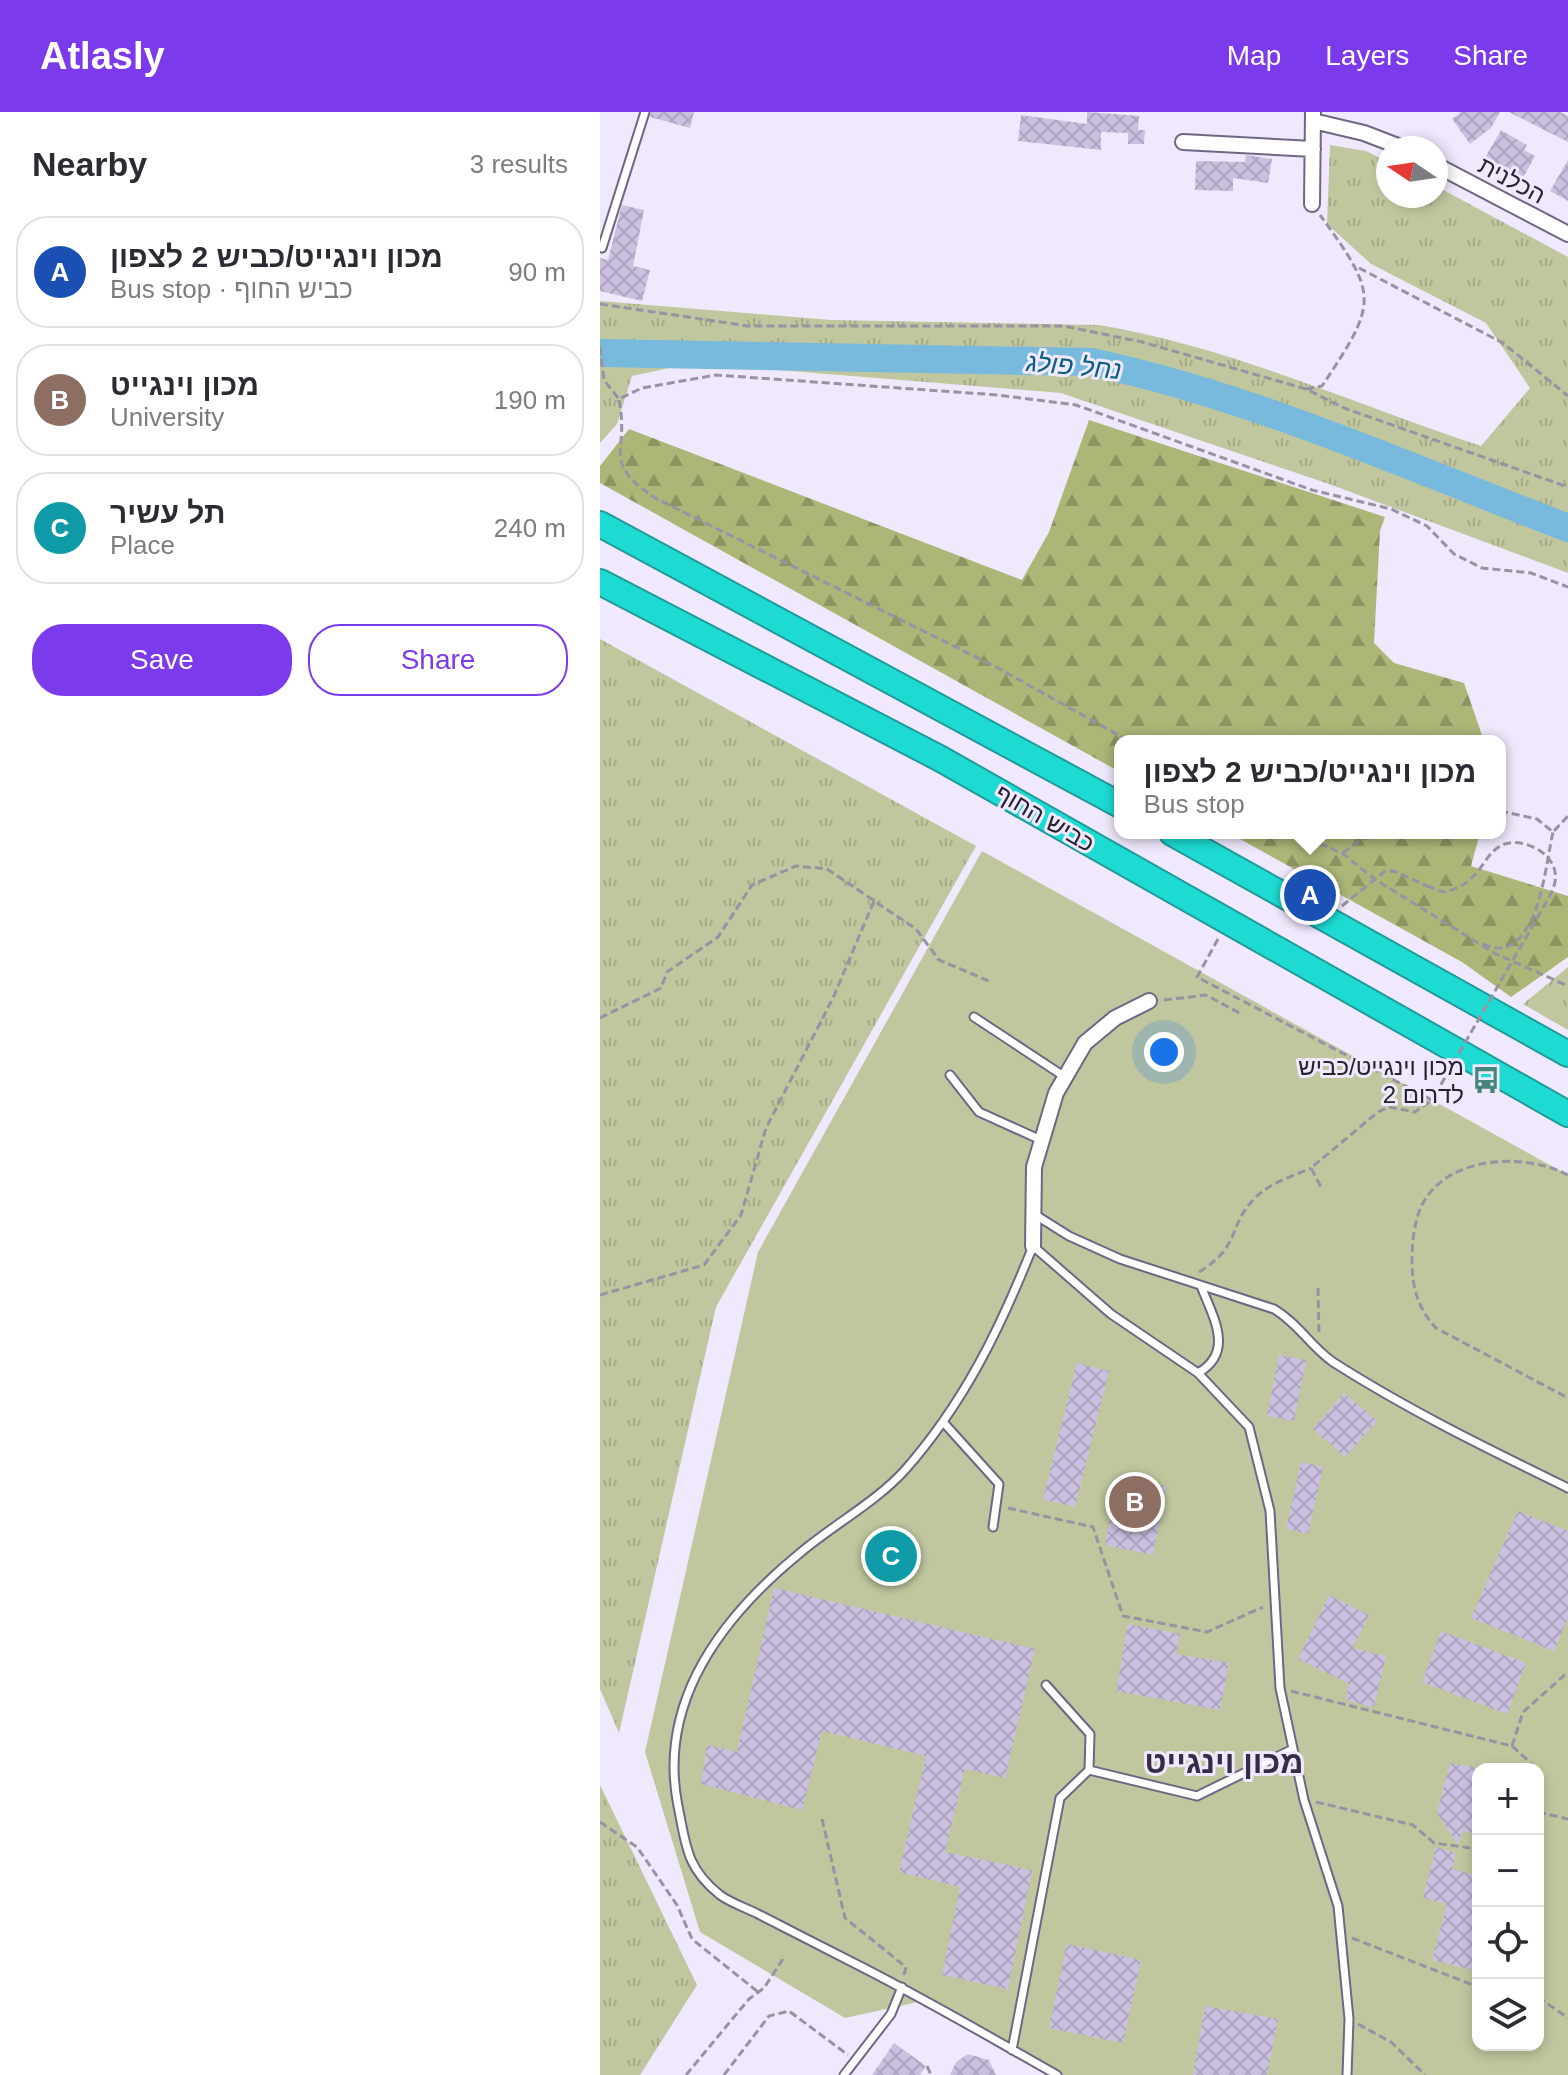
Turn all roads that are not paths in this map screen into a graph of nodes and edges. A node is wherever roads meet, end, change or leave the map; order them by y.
1 (645, 112) edge
2 (1313, 117) edge
3 (1376, 138) edge
4 (1183, 142) dead end
5 (1313, 149) junction
6 (1448, 171) edge
7 (1312, 204) road end
8 (1568, 234) edge
9 (602, 248) dead end
10 (600, 524) edge
11 (600, 582) edge
12 (1114, 802) edge
13 (1183, 839) edge
14 (1149, 1001) road end
15 (974, 1017) dead end
16 (1568, 1054) edge
17 (950, 1075) dead end
18 (1065, 1077) junction
19 (1568, 1114) edge
20 (1041, 1140) junction
21 (1033, 1213) junction
22 (1033, 1246) junction
23 (1201, 1286) junction
24 (1198, 1373) junction
25 (944, 1423) junction
26 (1568, 1488) edge
27 (993, 1527) dead end
28 (1046, 1685) dead end
29 (1293, 1749) junction
30 (1089, 1770) junction
31 (902, 1987) junction
32 (1012, 2050) junction
33 (844, 2075) edge
34 (1057, 2075) edge
35 (1347, 2075) edge

1 - 9 lane
2 - 3 street
2 - 5 street
4 - 5 street
5 - 7 street
6 - 8 street, הכלנית
10 - 12 highway, כביש החוף
11 - 19 highway, כביש החוף
13 - 16 highway
14 - 18 street
15 - 18 lane
17 - 20 lane
18 - 20 street
20 - 21 street
21 - 22 street
21 - 23 lane
22 - 24 lane
22 - 25 lane
23 - 24 lane
23 - 26 lane
24 - 29 lane
25 - 27 lane
25 - 31 lane
28 - 30 lane
29 - 30 lane
29 - 35 lane
30 - 32 lane
31 - 32 lane
31 - 33 lane
32 - 34 lane

